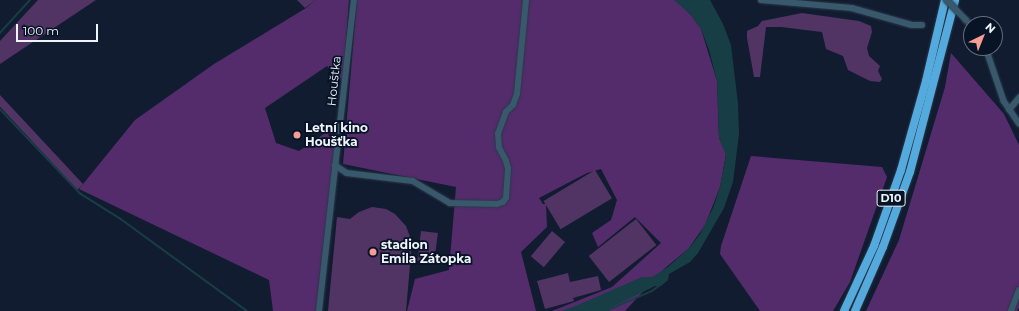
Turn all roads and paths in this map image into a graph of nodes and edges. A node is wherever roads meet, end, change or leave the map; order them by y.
1 (354, 0) edge
2 (526, 0) edge
3 (761, 0) edge
4 (946, 0) edge
5 (955, 0) edge
6 (963, 17) edge
7 (922, 25) dead end
8 (989, 56) edge
9 (1019, 98) edge
10 (1009, 110) junction
11 (1019, 123) edge
12 (335, 165) junction
13 (1019, 290) edge
14 (319, 311) edge
15 (844, 311) edge
16 (855, 311) edge
17 (1011, 311) edge

1 - 12 street, Houštka
2 - 12 street
3 - 7 street
4 - 6 street, bridge
4 - 15 highway, D10
5 - 16 highway, D10
8 - 10 street
9 - 10 street
10 - 11 street
12 - 14 street, Houštka
13 - 17 street

